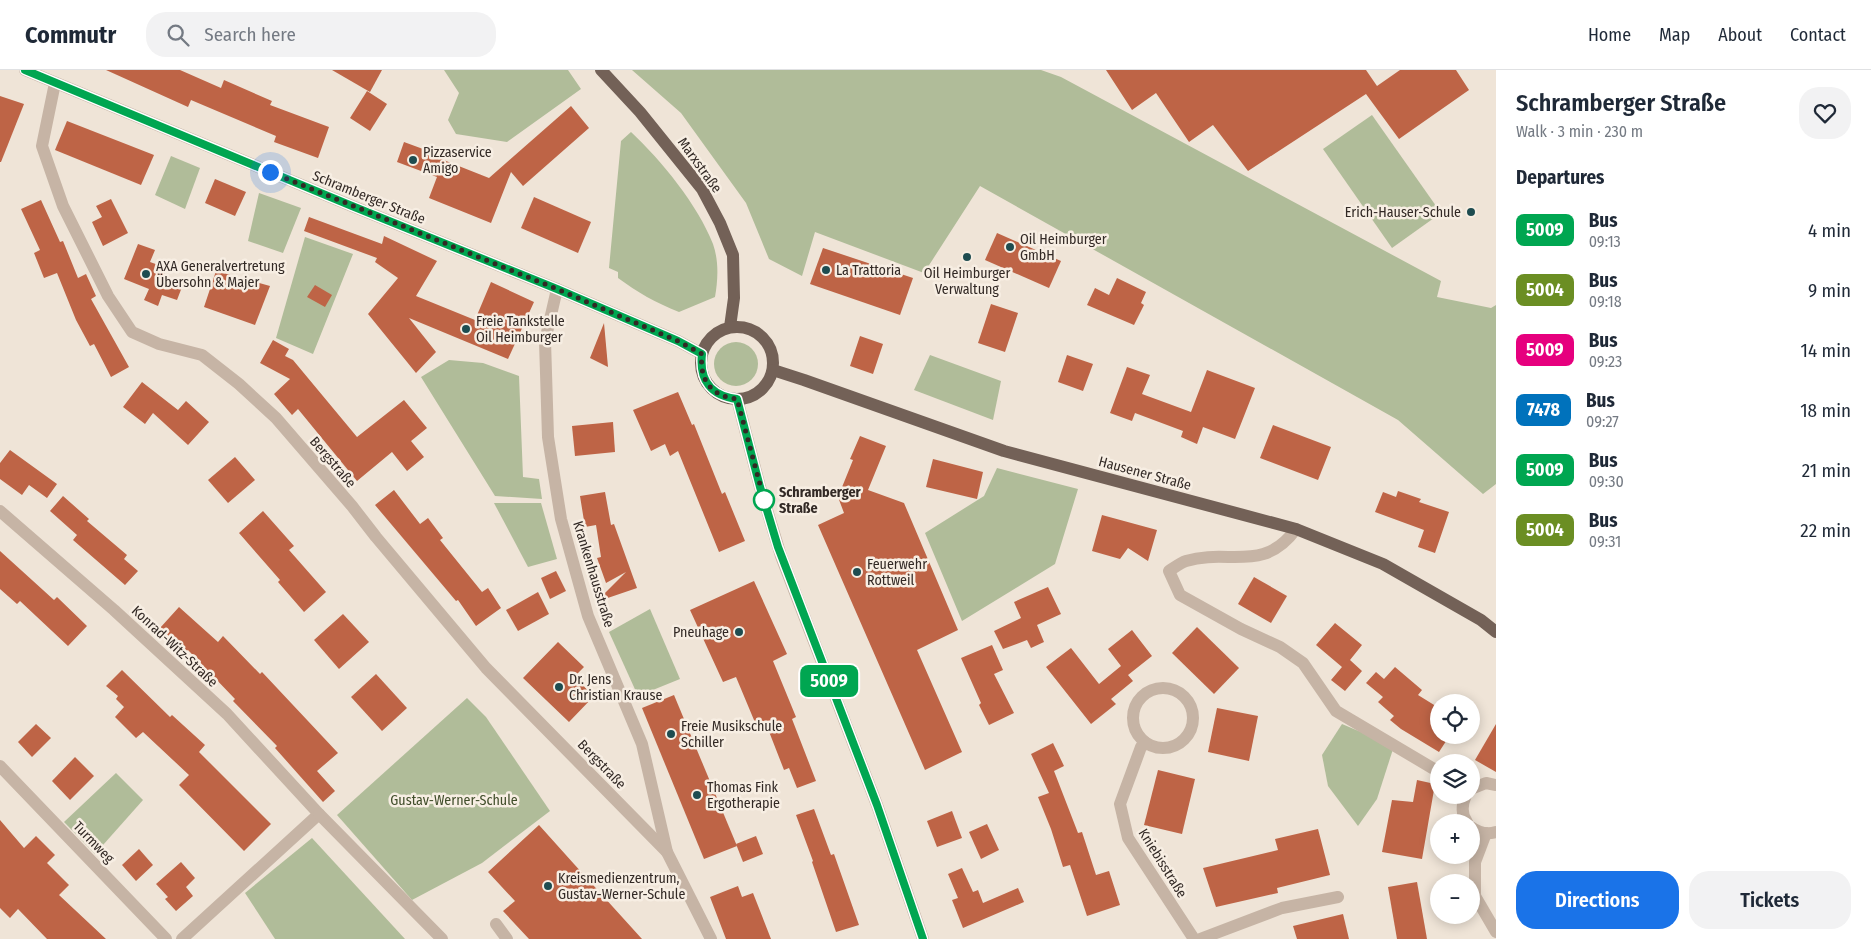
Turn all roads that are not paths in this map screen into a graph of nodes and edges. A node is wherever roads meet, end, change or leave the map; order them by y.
1 (25, 70) edge
2 (601, 70) edge
3 (55, 83) junction
4 (557, 289) junction
5 (730, 327) junction
6 (702, 354) junction
7 (773, 370) junction
8 (737, 399) junction
9 (0, 511) edge
10 (1296, 529) junction
11 (1496, 632) edge
12 (1146, 743) junction
13 (0, 766) edge
14 (1430, 767) edge
15 (1496, 784) edge
16 (1480, 786) edge
17 (319, 814) junction
18 (1491, 833) edge
19 (667, 852) junction
20 (1338, 897) dead end
21 (496, 924) dead end
22 (1496, 932) edge
23 (166, 939) edge
24 (182, 939) edge
25 (442, 939) edge
26 (507, 939) edge
27 (710, 939) edge
28 (923, 939) edge
29 (1194, 939) edge
30 (1200, 939) edge

1 - 3 street, Schramberger Straße
2 - 5 main road, Marxstraße
3 - 4 street, Schramberger Straße
3 - 19 street, Bergstraße
4 - 6 street, Schramberger Straße
4 - 19 street, Krankenhausstraße
5 - 6 main road
5 - 7 main road
6 - 8 main road
7 - 8 main road
7 - 10 main road, Hausener Straße
8 - 28 street
9 - 17 street, Konrad-Witz-Straße
10 - 11 main road, Hausener Straße
10 - 14 street
12 - 12 street
12 - 29 street, Kniebisstraße
13 - 23 street, Turmweg
15 - 16 street
17 - 24 street
17 - 25 street, Konrad-Witz-Straße
18 - 22 street
19 - 27 street, Krankenhausstraße
20 - 30 street
21 - 26 street

